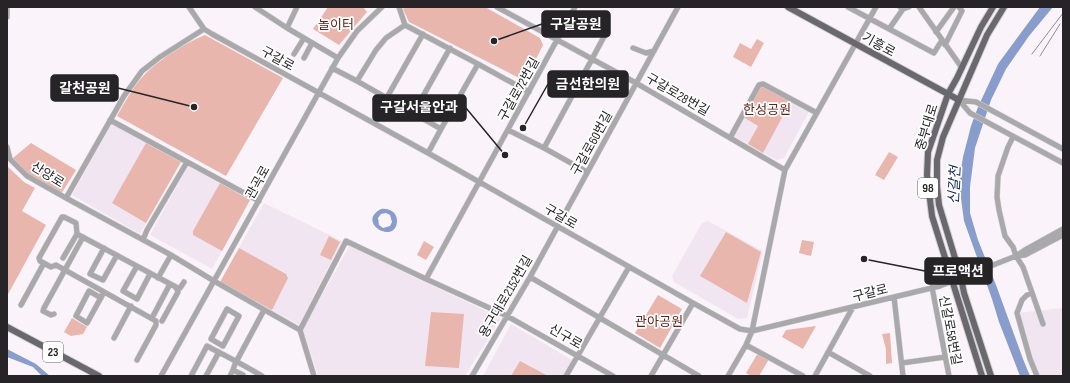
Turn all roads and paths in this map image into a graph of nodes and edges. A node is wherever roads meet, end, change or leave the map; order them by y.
1 (7, 7) edge
2 (189, 7) edge
3 (254, 7) edge
4 (297, 7) edge
5 (382, 7) edge
6 (399, 7) edge
7 (497, 7) edge
8 (575, 7) edge
9 (678, 7) edge
10 (788, 7) edge
11 (848, 7) edge
12 (876, 7) edge
13 (909, 7) edge
14 (919, 7) edge
15 (954, 7) edge
16 (959, 7) edge
17 (993, 7) edge
18 (1004, 7) edge
19 (901, 8) edge
20 (7, 17) edge
21 (869, 19) junction
22 (405, 25) junction
23 (287, 28) junction
24 (204, 29) junction
25 (889, 29) junction
26 (936, 32) junction
27 (606, 33) dead end
28 (423, 34) junction
29 (304, 38) junction
30 (557, 40) junction
31 (944, 42) junction
32 (312, 43) junction
33 (856, 44) junction
34 (450, 48) junction
35 (633, 48) dead end
36 (654, 51) junction
37 (294, 54) dead end
38 (304, 58) dead end
39 (338, 58) junction
40 (592, 59) junction
41 (478, 64) junction
42 (332, 68) junction
43 (962, 68) junction
44 (357, 82) junction
45 (636, 83) junction
46 (529, 92) junction
47 (318, 93) junction
48 (948, 94) junction
49 (386, 99) junction
50 (959, 100) junction
51 (817, 113) junction
52 (413, 114) junction
53 (110, 120) junction
54 (441, 130) junction
55 (508, 130) junction
56 (1013, 137) junction
57 (730, 138) junction
58 (7, 147) edge
59 (544, 148) junction
60 (1063, 149) edge
61 (428, 153) junction
62 (187, 162) junction
63 (1063, 163) edge
64 (785, 170) junction
65 (587, 172) junction
66 (479, 182) junction
67 (66, 198) junction
68 (259, 201) junction
69 (558, 226) junction
70 (1063, 229) edge
71 (77, 234) junction
72 (1063, 235) edge
73 (83, 237) junction
74 (143, 240) junction
75 (104, 248) junction
76 (117, 255) junction
77 (171, 255) junction
78 (1016, 256) junction
79 (63, 258) dead end
80 (44, 263) junction
81 (137, 266) junction
82 (629, 267) junction
83 (64, 270) junction
84 (150, 274) junction
85 (530, 277) junction
86 (158, 278) junction
87 (961, 278) junction
88 (426, 279) junction
89 (214, 281) junction
90 (184, 282) dead end
91 (952, 282) junction
92 (170, 284) junction
93 (176, 288) junction
94 (932, 288) junction
95 (104, 292) junction
96 (1032, 293) junction
97 (894, 297) junction
98 (101, 298) junction
99 (693, 303) junction
100 (21, 305) dead end
101 (131, 306) junction
102 (854, 307) junction
103 (264, 310) junction
104 (54, 314) dead end
105 (507, 316) junction
106 (152, 318) junction
107 (599, 318) junction
108 (162, 321) dead end
109 (1043, 324) dead end
110 (7, 327) edge
111 (300, 330) junction
112 (752, 331) junction
113 (114, 338) dead end
114 (211, 339) joint
115 (746, 345) junction
116 (219, 352) junction
117 (828, 352) junction
118 (663, 355) junction
119 (578, 356) junction
120 (945, 357) junction
121 (137, 360) dead end
122 (236, 362) junction
123 (902, 363) junction
124 (233, 370) junction
125 (98, 376) edge
126 (161, 376) edge
127 (191, 376) edge
128 (206, 376) edge
129 (230, 376) edge
130 (242, 376) edge
131 (262, 376) edge
132 (314, 376) edge
133 (472, 376) edge
134 (566, 376) edge
135 (613, 376) edge
136 (651, 376) edge
137 (699, 376) edge
138 (728, 376) edge
139 (803, 376) edge
140 (815, 376) edge
141 (870, 376) edge
142 (904, 376) edge
143 (949, 376) edge
144 (982, 376) edge
145 (991, 376) edge
146 (1037, 376) edge

1 - 20 street
2 - 24 street, 구갈로
3 - 23 street
4 - 23 street
5 - 39 street, 관곡로
6 - 22 street
7 - 30 street
8 - 30 street, 구갈로72번길
9 - 36 street, 구갈로60번길
10 - 33 main road, 기흥로
11 - 21 street
12 - 21 street
13 - 19 street
14 - 26 street
15 - 26 street
16 - 31 street
17 - 43 main road, 중부대로 / 98
18 - 50 main road, 중부대로 / 98
19 - 25 street
21 - 25 street
21 - 33 street
22 - 28 street
22 - 44 street
23 - 29 street
24 - 47 street, 구갈로
24 - 53 street
25 - 31 street
26 - 31 street
27 - 40 street
28 - 34 street
28 - 49 street
29 - 32 street
29 - 37 street
30 - 40 street, 구갈로28번길
30 - 46 street, 구갈로72번길
31 - 43 street
32 - 38 street
32 - 39 street
33 - 48 main road, 기흥로
33 - 51 street
34 - 41 street
34 - 52 street
35 - 36 street
36 - 45 street, 구갈로60번길
39 - 42 street, 관곡로
40 - 45 street, 구갈로28번길
40 - 59 street
41 - 46 street
41 - 54 street
42 - 44 street
42 - 47 street, 관곡로
43 - 48 main road, 중부대로 / 98
44 - 49 street
45 - 57 street, 구갈로28번길
45 - 65 street, 구갈로60번길
46 - 55 street, 구갈로72번길
47 - 61 street, 구갈로
47 - 68 street, 관곡로
48 - 50 main road, 기흥로
48 - 91 main road, 중부대로 / 98
49 - 52 street
50 - 56 street
50 - 60 street
50 - 87 main road, 중부대로 / 98
51 - 57 street
51 - 64 street
52 - 54 street
53 - 62 street
53 - 67 street
54 - 61 street
55 - 59 street
55 - 66 street, 구갈로72번길
56 - 63 street
56 - 78 street
57 - 64 street, 구갈로28번길
58 - 67 street, 산양로
59 - 65 street
61 - 66 street, 구갈로
62 - 68 street
62 - 74 street
64 - 112 street
65 - 69 street, 구갈로60번길
66 - 69 street, 구갈로
66 - 88 street, 구갈로72번길
67 - 74 street, 산양로
68 - 89 street, 관곡로
69 - 82 street, 구갈로
69 - 85 street, 용구대로2152번길
70 - 78 street
71 - 73 street
71 - 79 street
71 - 80 street
72 - 78 street
73 - 75 street
73 - 83 street
74 - 77 street, 산양로
75 - 76 street
75 - 76 street
76 - 81 street
77 - 86 street
77 - 89 street, 산양로
78 - 87 street, 구갈로
78 - 96 street
80 - 83 street
80 - 100 street
81 - 84 street
81 - 84 street
82 - 99 street, 구갈로
82 - 107 street
83 - 95 street
83 - 104 street
84 - 86 street
85 - 105 street, 용구대로2152번길
85 - 107 street
86 - 92 street
87 - 91 street, 구갈로
87 - 145 main road, 중부대로 / 98
88 - 105 street, 신구로
88 - 111 street, 신구로
89 - 103 street, 산양로
89 - 126 street, 관곡로
90 - 93 street
91 - 94 street, 구갈로
91 - 144 main road, 중부대로 / 98
92 - 93 street
92 - 106 street
93 - 108 street
94 - 97 street, 구갈로
94 - 120 street, 신갈로58번길
95 - 98 street
95 - 101 street
96 - 109 street
96 - 146 street
97 - 102 street, 구갈로
97 - 123 street
98 - 98 street
99 - 112 street, 구갈로
99 - 118 street
101 - 106 street
101 - 113 street
102 - 112 street, 구갈로
102 - 117 street
103 - 111 street, 산양로
103 - 122 street
105 - 119 street, 신구로
105 - 133 street, 용구대로2152번길
106 - 121 street
107 - 118 street
107 - 119 street
110 - 125 main road, 23
111 - 132 street
112 - 115 street
114 - 114 street
115 - 138 street
115 - 139 street
116 - 122 street
116 - 127 street
116 - 128 street
117 - 140 street
117 - 141 street
118 - 136 street
118 - 137 street
119 - 134 street
119 - 135 street, 신구로
120 - 123 street
120 - 143 street, 신갈로58번길
122 - 124 street
122 - 131 street
123 - 142 street
124 - 129 street
124 - 130 street

